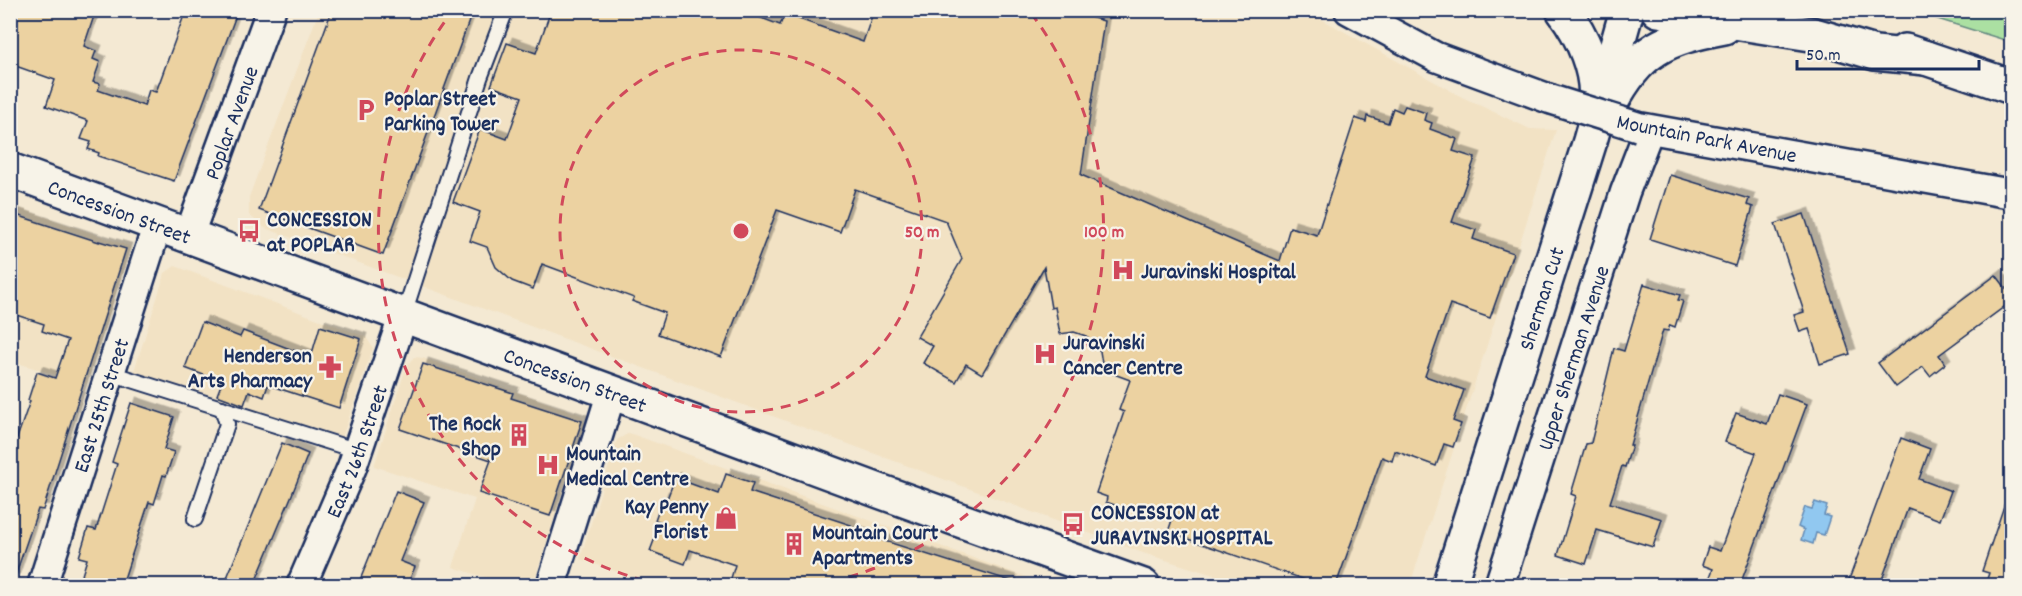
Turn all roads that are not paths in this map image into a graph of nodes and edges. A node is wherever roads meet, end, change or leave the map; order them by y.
1 (271, 10) edge
2 (506, 10) edge
3 (1349, 10) edge
4 (1563, 10) edge
5 (1627, 10) edge
6 (1658, 10) edge
7 (1770, 18) edge
8 (2012, 87) edge
9 (1644, 128) junction
10 (1590, 141) junction
11 (10, 170) edge
12 (2012, 194) edge
13 (158, 223) junction
14 (189, 234) junction
15 (404, 314) junction
16 (110, 373) junction
17 (612, 391) junction
18 (222, 408) junction
19 (358, 451) junction
20 (195, 519) dead end
21 (42, 585) edge
22 (301, 585) edge
23 (551, 585) edge
24 (1143, 585) edge
25 (1449, 585) edge
26 (1499, 585) edge

1 - 14 street, Poplar Avenue
2 - 15 lane
3 - 9 street, Mountain Park Avenue, bridge
4 - 10 main road
5 - 10 main road, Sherman Cut
6 - 7 main road
7 - 8 main road
7 - 10 main road
9 - 12 street, Mountain Park Avenue
9 - 26 street, Upper Sherman Avenue
10 - 25 main road, Sherman Cut
11 - 13 main road, Concession Street
13 - 14 main road, Concession Street
13 - 16 street, East 25th Street
14 - 15 main road, Concession Street
15 - 17 main road, Concession Street
15 - 19 street, East 26th Street
16 - 18 lane
16 - 21 street, East 25th Street
17 - 23 street
17 - 24 main road, Concession Street
18 - 19 lane
18 - 20 lane
19 - 22 street, East 26th Street

